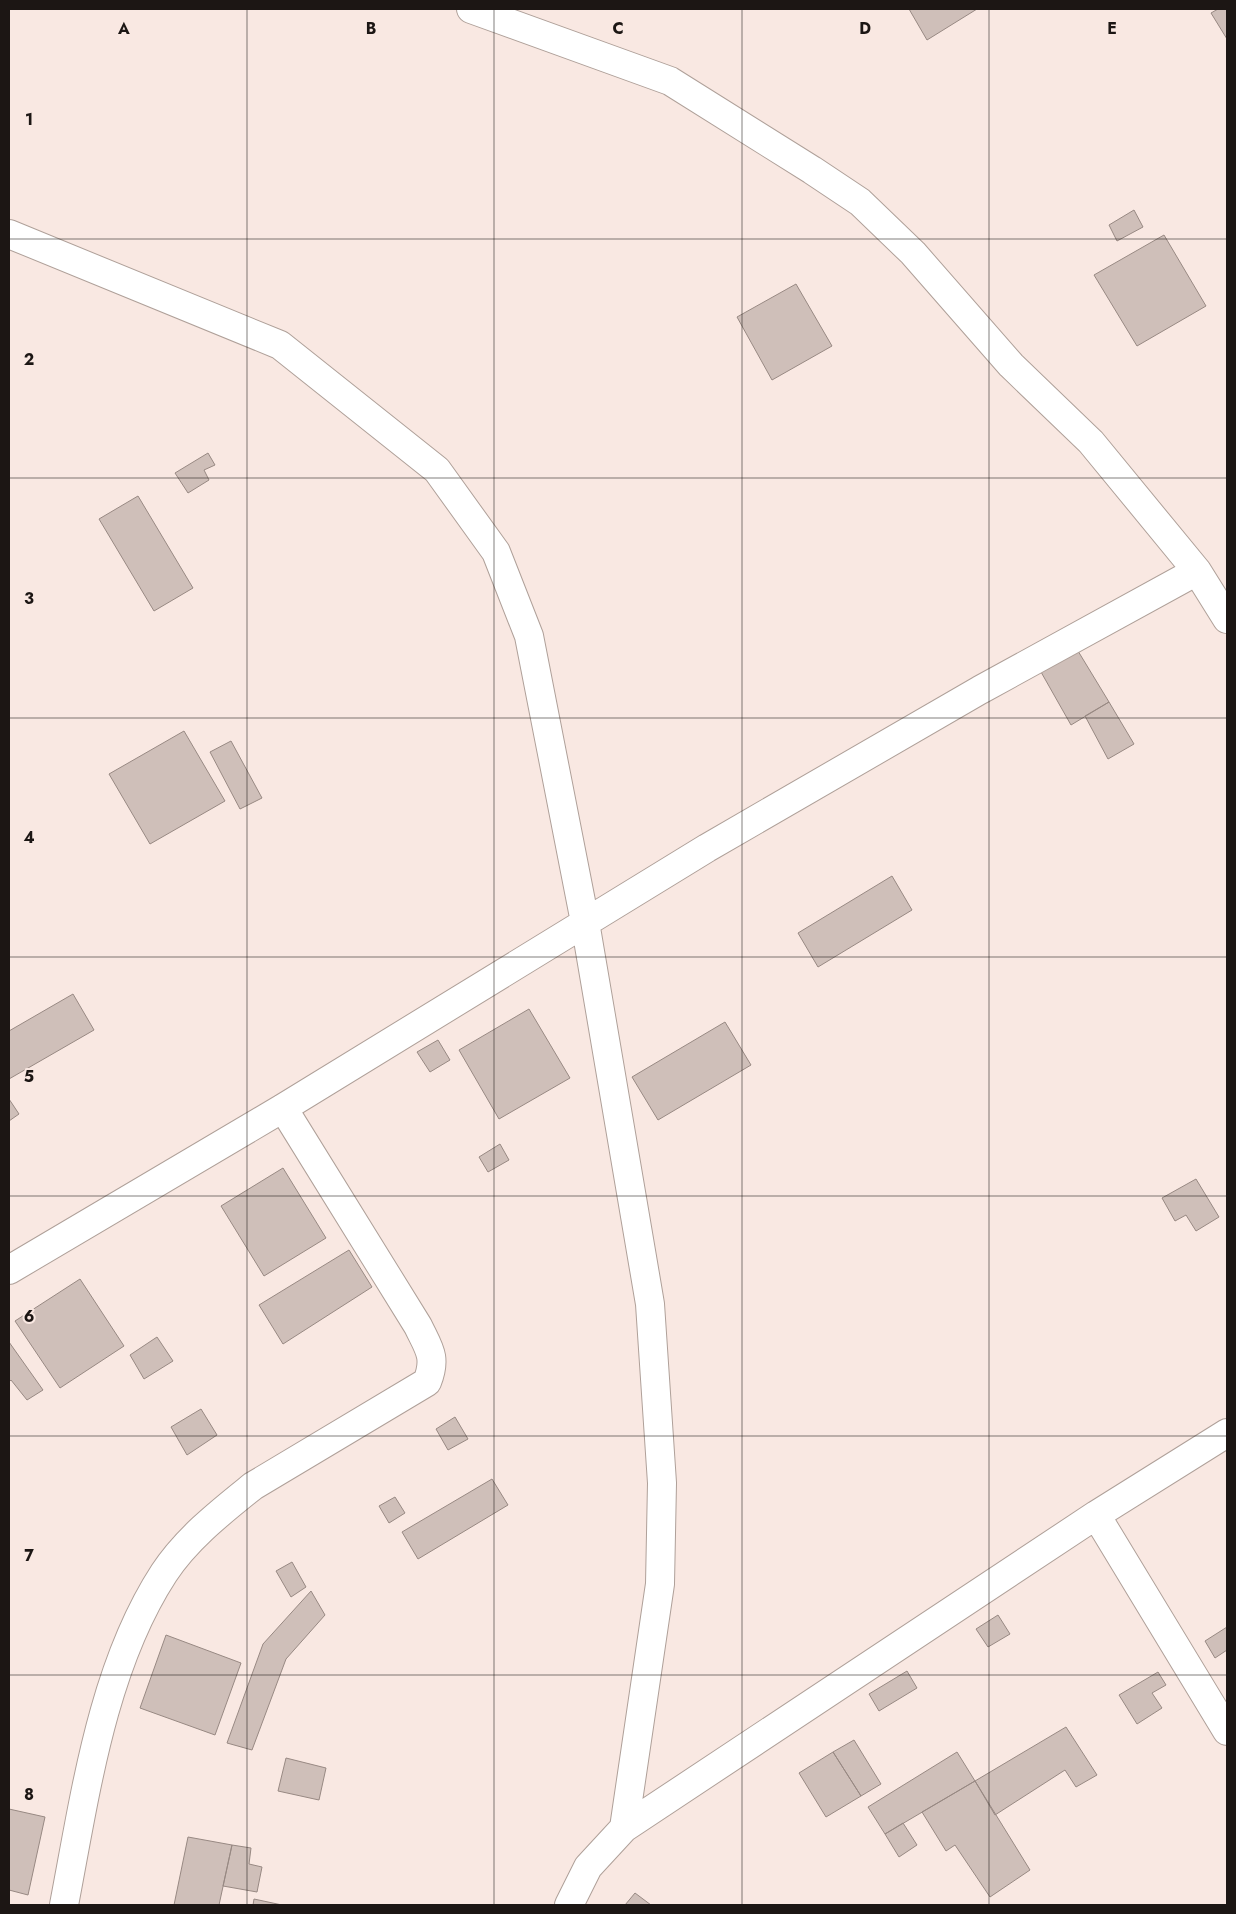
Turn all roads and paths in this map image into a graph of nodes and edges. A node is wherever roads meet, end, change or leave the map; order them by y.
1 (470, 9) edge
2 (9, 234) edge
3 (1197, 571) junction
4 (1227, 619) edge
5 (585, 922) junction
6 (282, 1108) junction
7 (9, 1270) edge
8 (1227, 1433) edge
9 (1096, 1515) junction
10 (1227, 1732) edge
11 (624, 1828) junction
12 (64, 1905) edge
13 (569, 1905) edge

1 - 3 street
2 - 5 street
3 - 4 street
3 - 5 street
5 - 6 street
5 - 11 street
6 - 7 street
6 - 12 street
8 - 9 street
9 - 10 street
9 - 11 street
11 - 13 street

